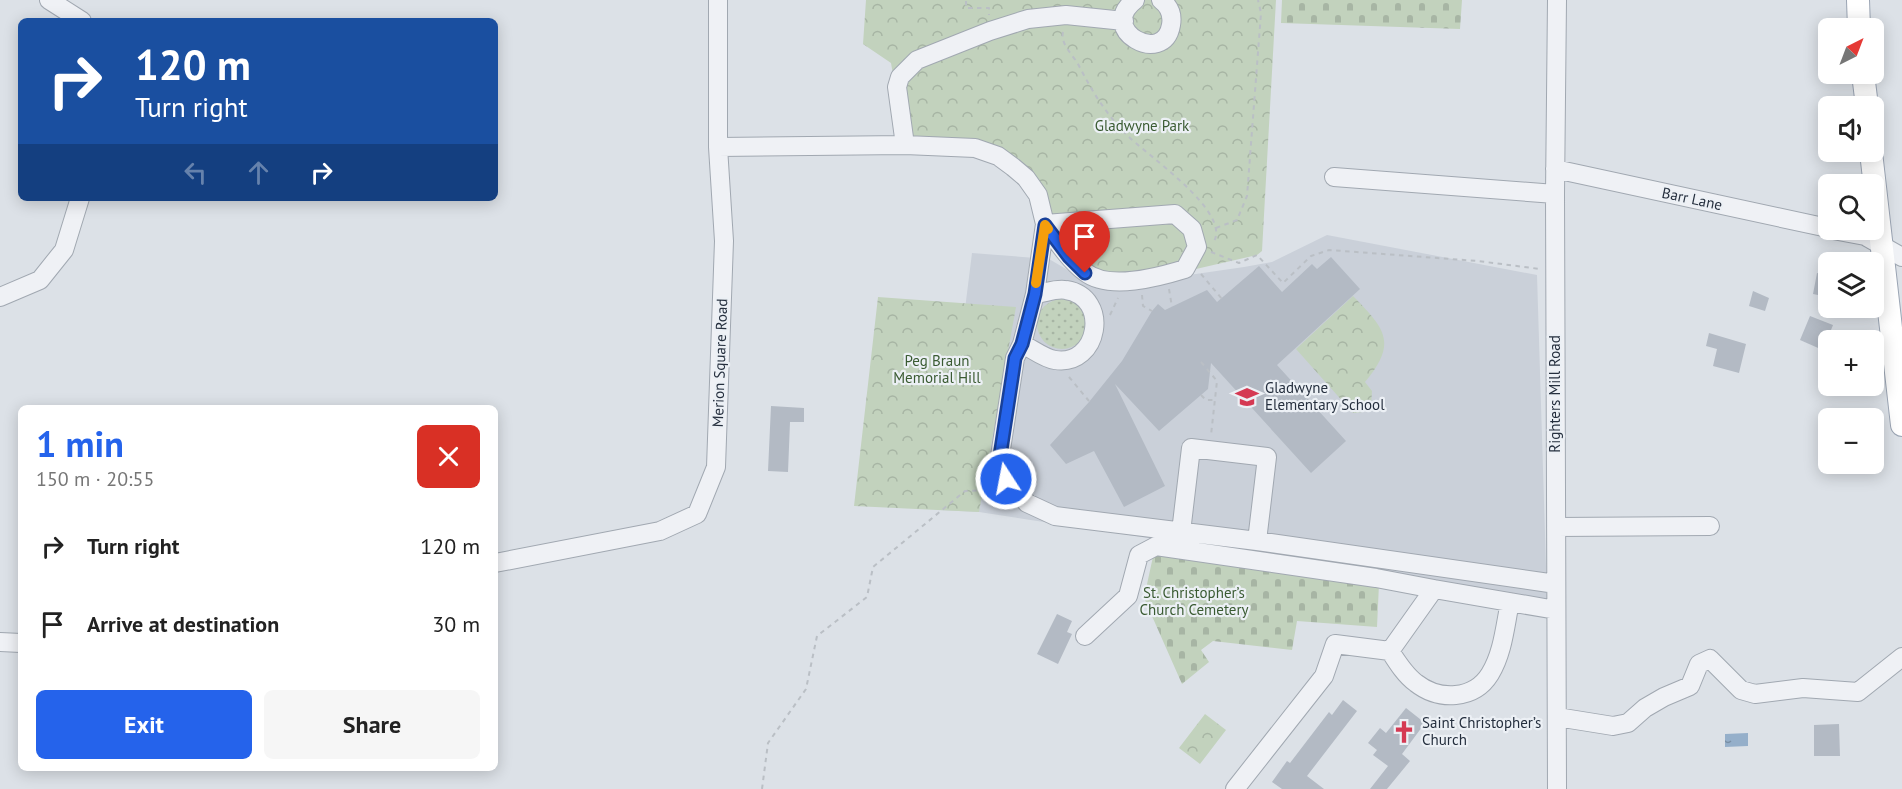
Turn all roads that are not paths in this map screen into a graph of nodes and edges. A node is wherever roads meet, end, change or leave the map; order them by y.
1 (49, 0) edge
2 (718, 0) edge
3 (1135, 0) edge
4 (1161, 0) edge
5 (1557, 0) edge
6 (1858, 0) edge
7 (77, 18) edge
8 (1859, 18) edge
9 (1124, 21) junction
10 (905, 145) junction
11 (718, 147) junction
12 (1872, 162) edge
13 (1556, 169) junction
14 (1334, 177) dead end
15 (1555, 194) junction
16 (79, 201) edge
17 (1045, 225) junction
18 (1818, 226) edge
19 (1871, 240) edge
20 (1881, 246) junction
21 (1902, 257) edge
22 (1035, 294) junction
23 (0, 297) edge
24 (1022, 344) junction
25 (1902, 425) edge
26 (1710, 526) dead end
27 (1556, 527) junction
28 (1181, 532) junction
29 (1257, 541) junction
30 (498, 562) edge
31 (1556, 584) junction
32 (1434, 589) junction
33 (1510, 602) junction
34 (1556, 610) junction
35 (1084, 636) dead end
36 (0, 642) edge
37 (18, 643) edge
38 (1389, 651) junction
39 (1902, 657) edge
40 (1557, 717) junction
41 (1235, 789) edge
42 (1557, 789) edge

1 - 7 street
2 - 11 street, Merion Square Road
3 - 9 street
4 - 9 street
5 - 13 street, Righters Mill Road
6 - 8 main road
9 - 10 street
10 - 11 street
10 - 17 street
11 - 30 street, Merion Square Road
12 - 20 main road
13 - 15 street, Righters Mill Road
13 - 18 street, Barr Lane
14 - 15 street
15 - 27 street, Righters Mill Road
16 - 23 street
17 - 17 street
17 - 22 street
19 - 20 street
20 - 21 street
20 - 25 main road
22 - 24 street
22 - 24 street
24 - 28 street
26 - 27 street
27 - 31 street, Righters Mill Road
28 - 29 street
28 - 29 street
29 - 31 street
31 - 34 street, Righters Mill Road
32 - 33 street
32 - 35 street
32 - 38 street
33 - 34 street
33 - 38 street
34 - 40 street, Righters Mill Road
36 - 37 street
38 - 41 street
39 - 40 street
40 - 42 street, Righters Mill Road

